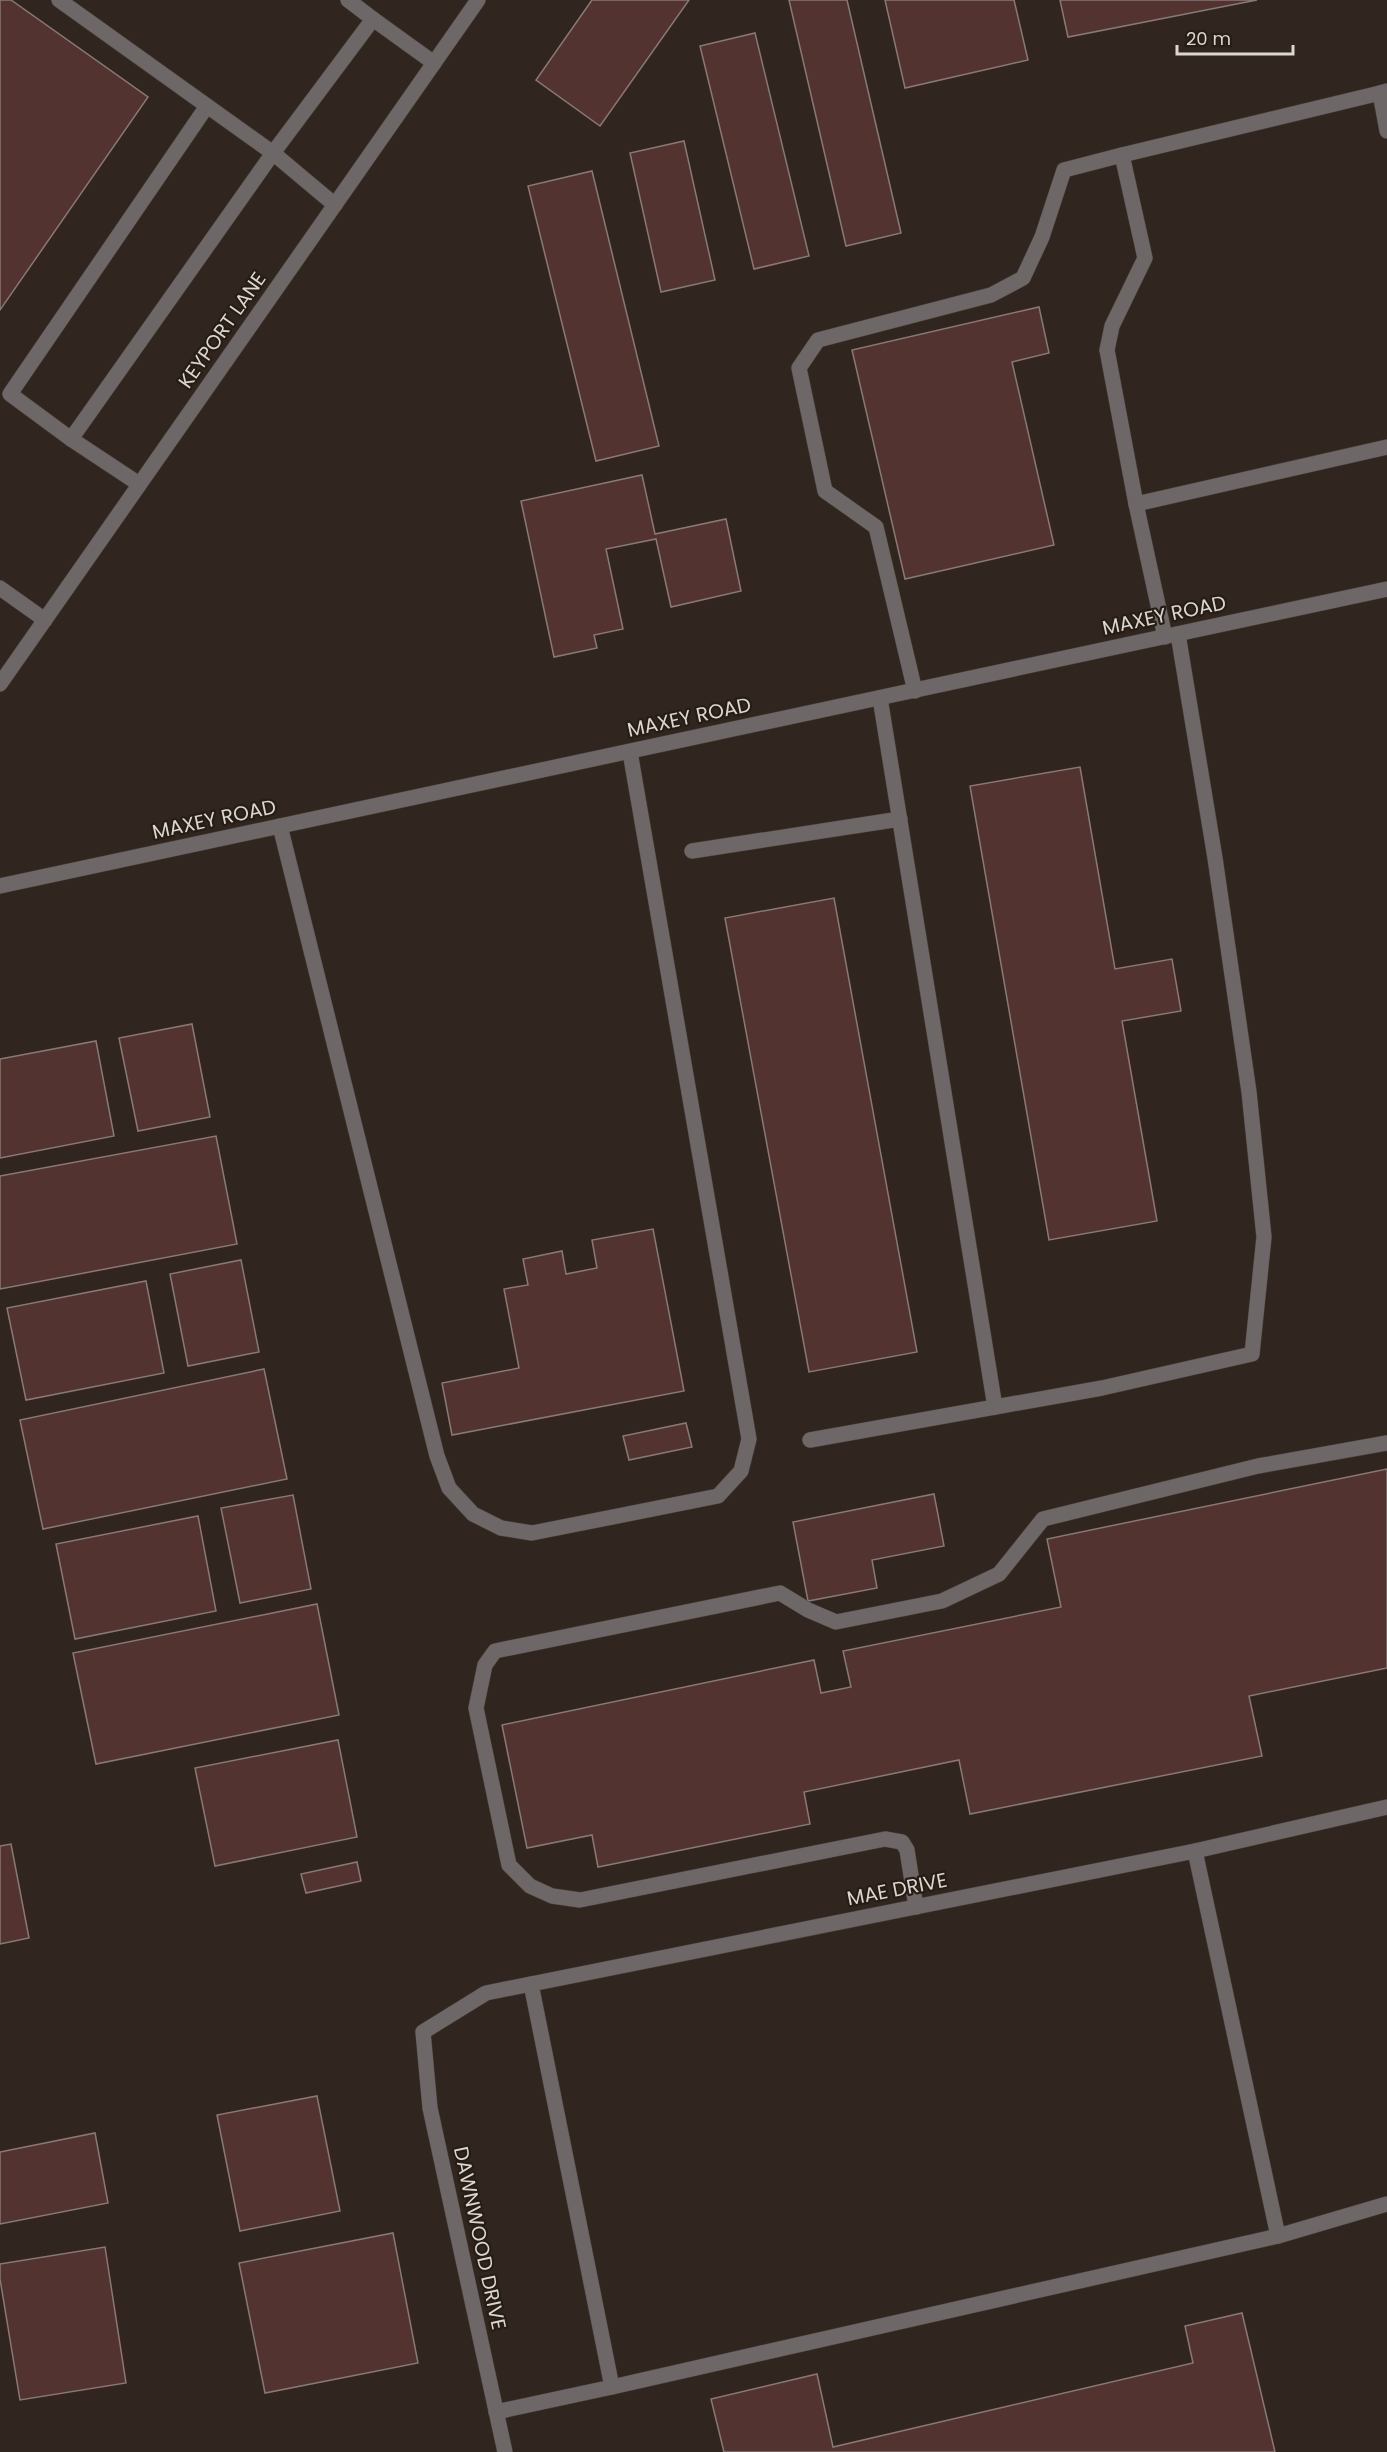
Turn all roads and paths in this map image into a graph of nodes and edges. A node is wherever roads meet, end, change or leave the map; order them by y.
1 (59, 0) edge
2 (348, 0) edge
3 (478, 0) edge
4 (373, 19) junction
5 (434, 63) junction
6 (1383, 92) edge
7 (207, 106) junction
8 (1387, 131) edge
9 (273, 153) junction
10 (1122, 155) junction
11 (335, 205) junction
12 (71, 439) junction
13 (1387, 447) edge
14 (139, 484) junction
15 (1136, 504) junction
16 (0, 588) edge
17 (1387, 589) edge
18 (45, 620) junction
19 (1172, 635) junction
20 (0, 684) edge
21 (915, 691) junction
22 (880, 698) junction
23 (630, 752) junction
24 (900, 819) junction
25 (280, 826) junction
26 (692, 851) dead end
27 (0, 886) edge
28 (995, 1407) junction
29 (810, 1440) dead end
30 (1387, 1443) edge
31 (1387, 1807) edge
32 (1196, 1851) junction
33 (916, 1907) junction
34 (531, 1984) junction
35 (423, 2032) joint
36 (1387, 2204) edge
37 (1278, 2236) junction
38 (612, 2387) junction
39 (496, 2412) junction
40 (505, 2452) edge

1 - 7 street
2 - 4 street
3 - 5 street, KEYPORT LANE
4 - 5 street
4 - 9 street
5 - 11 street, KEYPORT LANE
6 - 8 street
6 - 10 street
7 - 9 street
7 - 12 street
9 - 11 street
9 - 12 street
10 - 15 street
10 - 21 street
11 - 14 street, KEYPORT LANE
12 - 14 street
13 - 15 street
14 - 18 street, KEYPORT LANE
15 - 19 street
16 - 18 street
17 - 19 street, MAXEY ROAD
18 - 20 street, KEYPORT LANE
19 - 21 street, MAXEY ROAD
19 - 28 street
21 - 22 street, MAXEY ROAD
22 - 23 street, MAXEY ROAD
22 - 24 street
23 - 25 street, MAXEY ROAD
23 - 25 street
24 - 26 street
24 - 28 street
25 - 27 street, MAXEY ROAD
28 - 29 street
30 - 33 street
31 - 32 street, MAE DRIVE
32 - 33 street, MAE DRIVE
32 - 37 street
33 - 34 street, MAE DRIVE
34 - 35 street, MAE DRIVE
34 - 38 street
35 - 39 street, DAWNWOOD DRIVE
36 - 37 street
37 - 38 street
38 - 39 street
39 - 40 street, DAWNWOOD DRIVE

